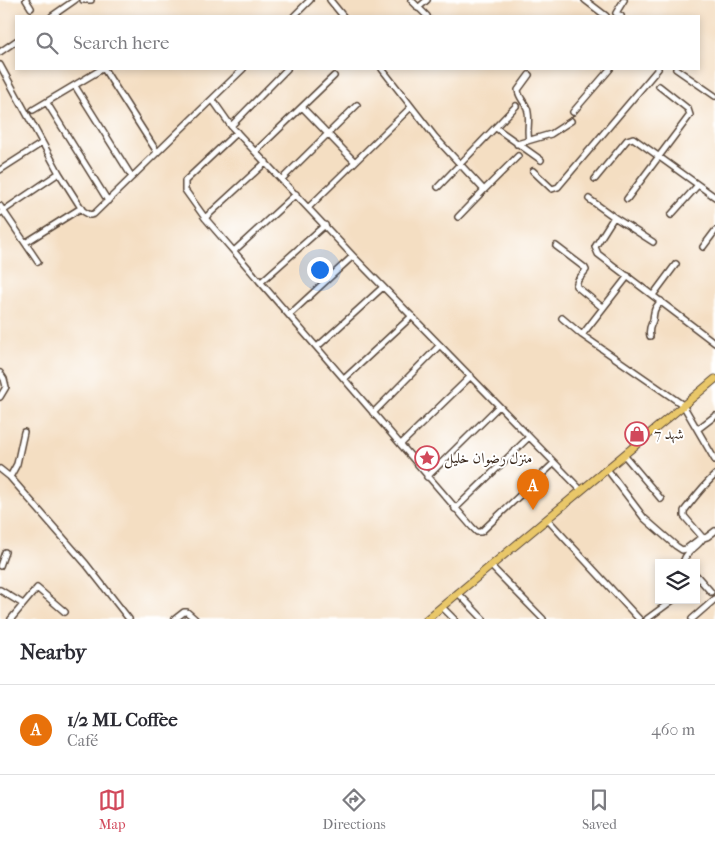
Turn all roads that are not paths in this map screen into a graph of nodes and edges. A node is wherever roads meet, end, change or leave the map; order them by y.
1 (26, 0) edge
2 (76, 0) edge
3 (84, 0) edge
4 (91, 0) edge
5 (310, 0) edge
6 (330, 0) edge
7 (411, 0) edge
8 (427, 0) edge
9 (585, 0) edge
10 (624, 0) edge
11 (31, 8) dead end
12 (418, 8) junction
13 (54, 15) edge
14 (295, 15) edge
15 (342, 15) edge
16 (426, 15) edge
17 (605, 15) edge
18 (619, 15) edge
19 (15, 41) edge
20 (0, 52) edge
21 (0, 65) edge
22 (101, 70) edge
23 (104, 70) edge
24 (242, 70) edge
25 (286, 70) edge
26 (383, 70) edge
27 (609, 70) edge
28 (657, 70) edge
29 (677, 70) edge
30 (529, 75) dead end
31 (334, 76) dead end
32 (75, 86) junction
33 (659, 86) dead end
34 (715, 96) edge
35 (212, 99) junction
36 (48, 103) junction
37 (357, 105) dead end
38 (516, 106) dead end
39 (302, 107) junction
40 (411, 107) junction
41 (33, 110) dead end
42 (573, 112) dead end
43 (570, 121) dead end
44 (231, 126) junction
45 (496, 128) junction
46 (237, 132) junction
47 (328, 134) junction
48 (529, 140) junction
49 (42, 143) junction
50 (517, 144) junction
51 (256, 151) junction
52 (156, 152) junction
53 (518, 156) dead end
54 (659, 158) junction
55 (541, 160) dead end
56 (354, 161) junction
57 (266, 162) junction
58 (460, 164) junction
59 (0, 170) edge
60 (533, 171) dead end
61 (59, 173) junction
62 (132, 177) junction
63 (282, 179) junction
64 (595, 180) dead end
65 (698, 185) junction
66 (438, 187) dead end
67 (484, 190) junction
68 (296, 194) junction
69 (715, 197) edge
70 (589, 199) dead end
71 (627, 199) dead end
72 (108, 201) junction
73 (309, 207) junction
74 (81, 208) junction
75 (1, 210) edge
76 (671, 215) dead end
77 (458, 217) dead end
78 (614, 217) junction
79 (205, 218) junction
80 (325, 225) junction
81 (715, 231) edge
82 (653, 242) dead end
83 (25, 243) junction
84 (556, 246) dead end
85 (703, 247) dead end
86 (234, 251) junction
87 (353, 256) junction
88 (38, 262) dead end
89 (676, 264) dead end
90 (628, 276) junction
91 (261, 282) junction
92 (383, 287) junction
93 (653, 295) junction
94 (661, 301) junction
95 (603, 308) junction
96 (289, 315) junction
97 (412, 316) junction
98 (562, 318) dead end
99 (582, 334) junction
100 (650, 336) dead end
101 (715, 343) edge
102 (440, 345) junction
103 (317, 347) junction
104 (0, 373) edge
105 (471, 376) junction
106 (344, 379) junction
107 (715, 379) edge
108 (0, 397) edge
109 (683, 405) junction
110 (499, 406) junction
111 (373, 413) junction
112 (715, 416) edge
113 (698, 429) junction
114 (24, 432) dead end
115 (529, 437) junction
116 (401, 444) junction
117 (624, 455) junction
118 (715, 460) edge
119 (554, 463) junction
120 (0, 469) edge
121 (607, 470) junction
122 (715, 475) edge
123 (10, 477) junction
124 (427, 477) junction
125 (581, 490) junction
126 (661, 499) dead end
127 (455, 509) junction
128 (547, 519) junction
129 (715, 531) edge
130 (703, 538) junction
131 (6, 552) dead end
132 (684, 559) edge
133 (0, 566) edge
134 (491, 566) junction
135 (700, 580) edge
136 (0, 590) edge
137 (711, 592) dead end
138 (458, 593) junction
139 (715, 599) edge
140 (23, 604) junction
141 (668, 604) edge
142 (442, 607) junction
143 (65, 612) dead end
144 (11, 619) edge
145 (129, 619) edge
146 (174, 619) edge
147 (195, 619) edge
148 (427, 619) edge
149 (454, 619) edge
150 (483, 619) edge
151 (543, 619) edge
152 (639, 619) edge
153 (647, 619) edge
154 (692, 619) edge

1 - 11 street
2 - 13 street
3 - 4 street
5 - 14 street
6 - 15 street
7 - 12 street
8 - 12 street
9 - 17 street
10 - 18 street
12 - 16 street
19 - 20 street
21 - 49 street
22 - 32 street
23 - 52 street
24 - 35 street
25 - 44 street
26 - 40 street
27 - 42 street
28 - 60 street
29 - 34 street
30 - 48 street
31 - 39 street
32 - 36 street
32 - 62 street
33 - 54 street
35 - 44 street
35 - 52 street
36 - 41 street
36 - 72 street
37 - 47 street
38 - 45 street
39 - 47 street
39 - 51 street
40 - 56 street
40 - 58 street
43 - 48 street
44 - 46 street
45 - 50 street
45 - 58 street
46 - 51 street
46 - 79 street
47 - 56 street
47 - 63 street
48 - 50 street
49 - 59 street
49 - 61 street
50 - 55 street
51 - 57 street
52 - 62 street
53 - 67 street
54 - 64 street
54 - 65 street
54 - 71 street
56 - 73 street
57 - 63 street
57 - 79 street
58 - 66 street
58 - 67 street
61 - 74 street
61 - 75 street
62 - 72 street
63 - 68 street
65 - 69 street
65 - 76 street
67 - 77 street
68 - 73 street
68 - 86 street
70 - 78 street
72 - 74 street
73 - 80 street
74 - 83 street
75 - 83 street
78 - 82 street
78 - 90 street
79 - 86 street
80 - 87 street
80 - 91 street
81 - 85 street
83 - 88 street
84 - 95 street
86 - 91 street
87 - 92 street
87 - 96 street
89 - 93 street
90 - 93 street
90 - 95 street
91 - 96 street
92 - 97 street
92 - 103 street
93 - 94 street
94 - 100 street
94 - 101 street
95 - 99 street
96 - 103 street
97 - 102 street
97 - 106 street
98 - 99 street
99 - 109 street
102 - 105 street
102 - 111 street
103 - 106 street
104 - 108 street
105 - 110 street
105 - 116 street
106 - 111 street
107 - 109 main road
109 - 113 street
109 - 117 main road
110 - 115 street
110 - 124 street
111 - 116 street
112 - 113 street
113 - 118 street
114 - 123 street
115 - 119 street
115 - 127 street
116 - 124 street
117 - 121 main road
117 - 126 street
119 - 125 street
119 - 127 street
120 - 123 street
121 - 125 main road
121 - 130 street
122 - 130 street
123 - 145 street
124 - 127 street
125 - 128 main road
128 - 134 main road
128 - 152 street
129 - 130 street
130 - 132 street
131 - 133 street
134 - 138 main road
134 - 151 street
135 - 137 street
136 - 140 street
138 - 142 main road
138 - 150 street
139 - 154 street
140 - 143 street
140 - 144 street
141 - 153 street
142 - 148 main road
142 - 149 street
146 - 147 street

